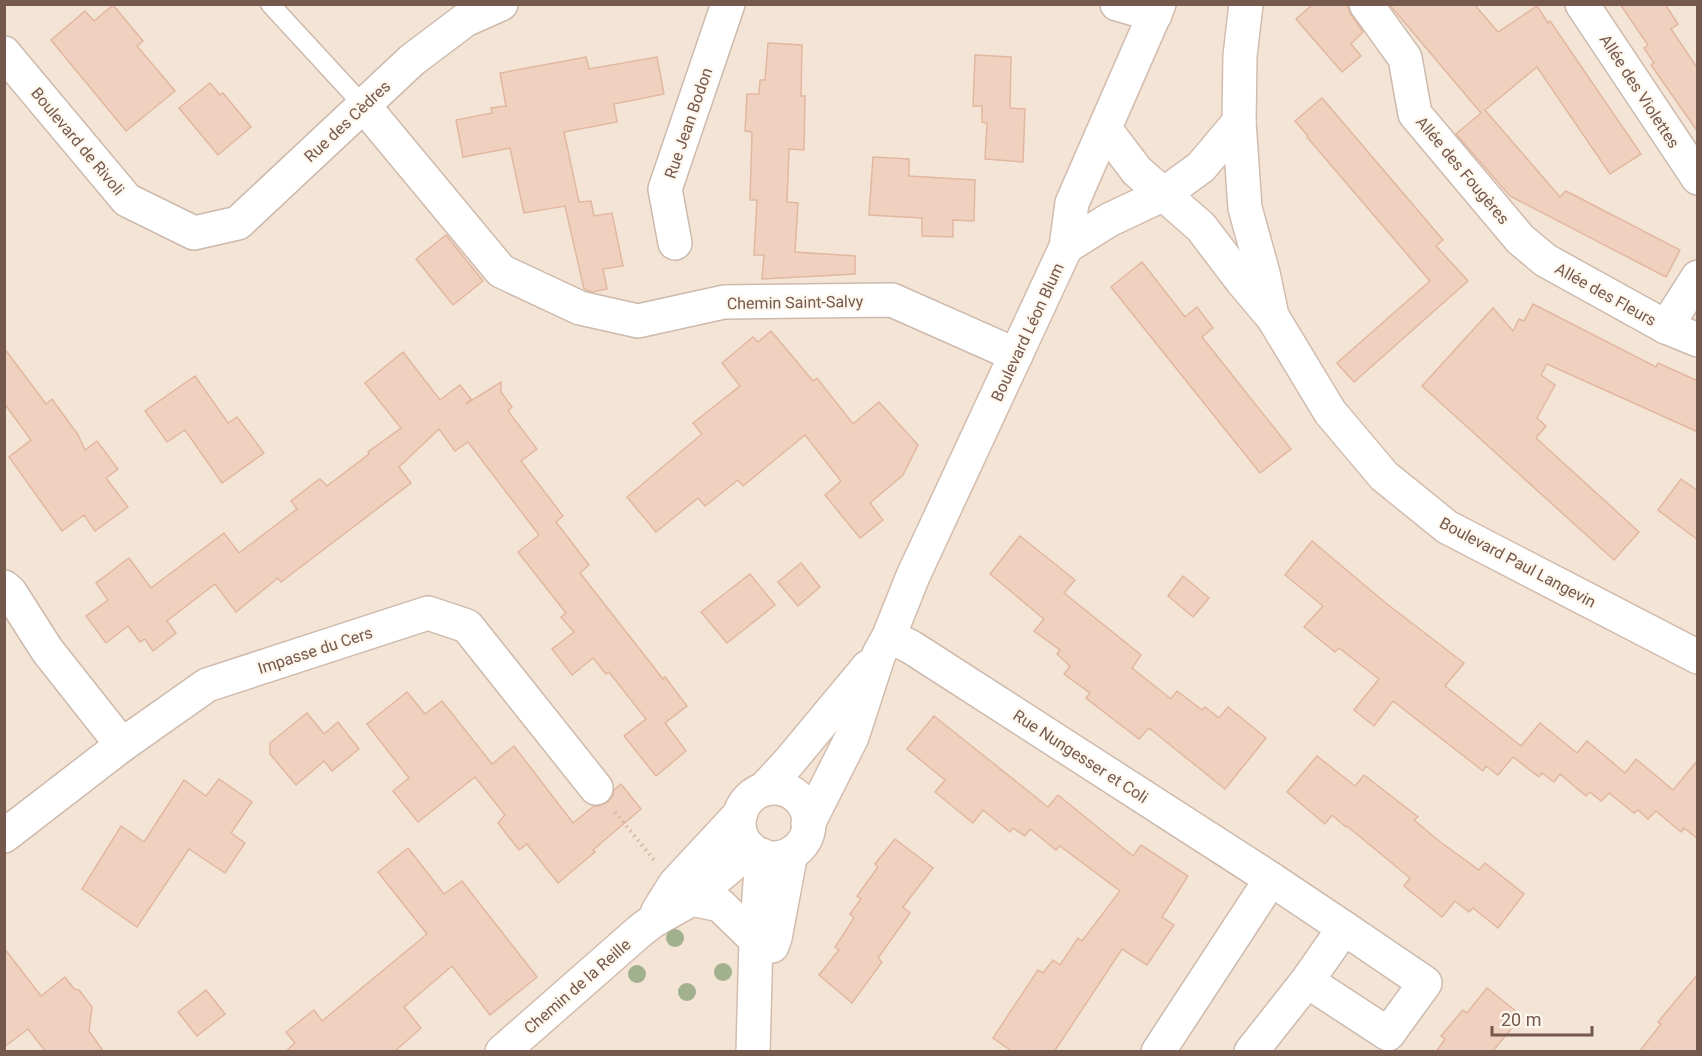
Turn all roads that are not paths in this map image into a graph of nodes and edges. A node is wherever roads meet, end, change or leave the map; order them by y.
1 (270, 4) edge
2 (501, 4) edge
3 (728, 4) edge
4 (1117, 4) edge
5 (1246, 4) edge
6 (1366, 4) edge
7 (1582, 4) edge
8 (1157, 10) edge
9 (4, 53) edge
10 (364, 106) junction
11 (1239, 122) junction
12 (1105, 129) junction
13 (1698, 178) edge
14 (1164, 194) junction
15 (194, 233) joint
16 (1520, 239) joint
17 (675, 243) dead end
18 (1066, 247) junction
19 (1698, 278) edge
20 (1272, 316) junction
21 (1666, 327) junction
22 (1698, 339) edge
23 (1016, 355) junction
24 (4, 587) edge
25 (884, 645) junction
26 (1698, 657) edge
27 (122, 744) junction
28 (596, 788) road end
29 (764, 789) junction
30 (741, 813) junction
31 (808, 824) junction
32 (4, 836) edge
33 (768, 852) junction
34 (1271, 879) junction
35 (683, 892) junction
36 (1344, 928) junction
37 (756, 940) junction
38 (1307, 981) junction
39 (755, 993) junction
40 (502, 1052) edge
41 (753, 1052) edge
42 (1158, 1052) edge
43 (1251, 1052) edge

1 - 10 lane
2 - 10 street, Rue des Cèdres
3 - 17 street, Rue Jean Bodon
4 - 8 street
5 - 11 street, Boulevard Paul Langevin
6 - 16 street, Allée des Fougères
7 - 13 street, Allée des Violettes
8 - 12 street, Boulevard Léon Blum
9 - 15 street, Boulevard de Rivoli
10 - 15 street, Rue des Cèdres
10 - 23 street, Chemin Saint-Salvy
11 - 14 street
11 - 20 street, Boulevard Paul Langevin
12 - 14 street
12 - 18 street, Boulevard Léon Blum
14 - 18 street
14 - 20 street
16 - 21 street, Allée des Fleurs
18 - 23 street, Boulevard Léon Blum
19 - 21 street
20 - 26 street, Boulevard Paul Langevin
21 - 22 street, Allée des Fleurs
23 - 25 street, Boulevard Léon Blum
24 - 27 street
25 - 29 street, Boulevard Léon Blum
25 - 31 street, Boulevard Léon Blum
25 - 34 street, Rue Nungesser et Coli
27 - 28 street, Impasse du Cers
27 - 32 street, Impasse du Cers
29 - 30 street
29 - 31 street
30 - 33 street
30 - 35 street, Chemin de la Reille
31 - 33 street
33 - 35 street, Chemin de la Reille
33 - 37 street
33 - 39 street
34 - 36 street, Rue Nungesser et Coli
34 - 42 street
35 - 37 street
35 - 40 street, Chemin de la Reille
36 - 38 street
36 - 38 street, Rue Nungesser et Coli
37 - 39 street
38 - 43 street
39 - 41 street

